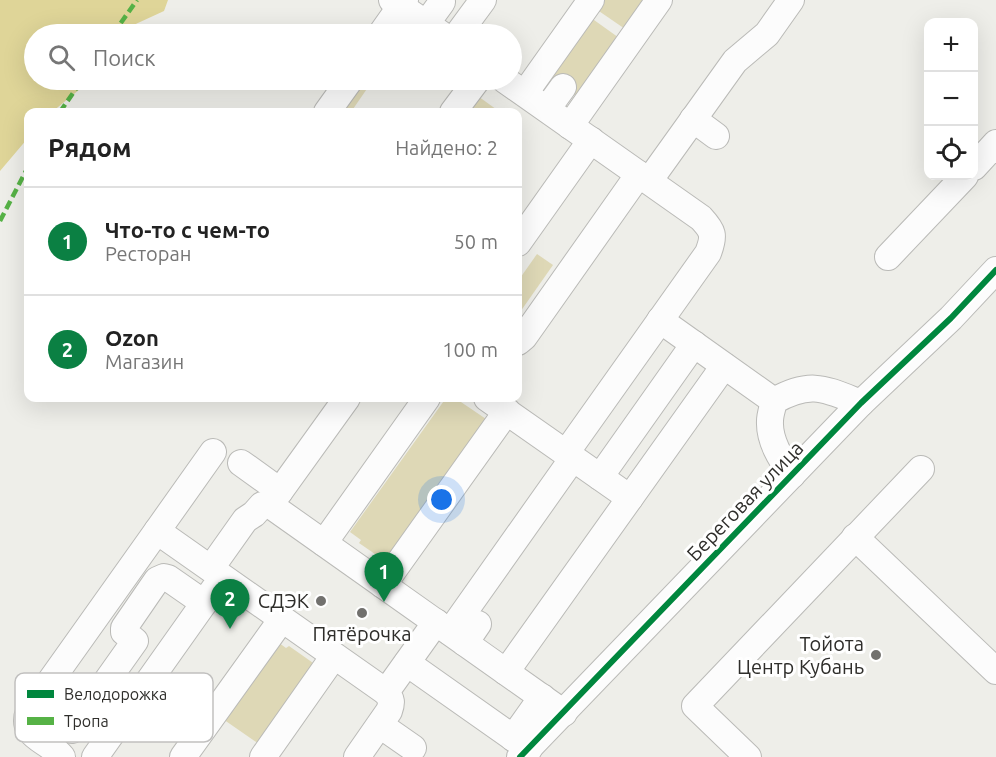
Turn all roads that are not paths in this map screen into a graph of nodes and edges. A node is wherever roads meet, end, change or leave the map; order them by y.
1 (483, 0) edge
2 (591, 0) edge
3 (659, 0) edge
4 (399, 2) edge
5 (442, 2) dead end
6 (783, 3) edge
7 (387, 24) edge
8 (428, 24) edge
9 (435, 24) edge
10 (465, 24) edge
11 (563, 87) dead end
12 (343, 90) edge
13 (470, 90) edge
14 (524, 98) edge
15 (330, 108) edge
16 (456, 108) edge
17 (693, 120) junction
18 (581, 133) junction
19 (716, 136) dead end
20 (996, 143) edge
21 (978, 163) edge
22 (644, 178) junction
23 (961, 180) edge
24 (522, 236) edge
25 (888, 256) dead end
26 (996, 270) edge
27 (660, 321) junction
28 (522, 339) edge
29 (694, 344) junction
30 (724, 366) junction
31 (774, 401) junction
32 (343, 402) edge
33 (424, 402) edge
34 (497, 404) edge
35 (861, 404) junction
36 (213, 452) dead end
37 (569, 455) junction
38 (921, 469) dead end
39 (792, 475) junction
40 (263, 477) junction
41 (600, 477) junction
42 (630, 498) junction
43 (157, 531) junction
44 (855, 537) junction
45 (324, 543) junction
46 (217, 573) junction
47 (384, 585) junction
48 (187, 608) junction
49 (282, 619) junction
50 (457, 630) junction
51 (135, 641) junction
52 (334, 656) junction
53 (407, 663) junction
54 (996, 671) edge
55 (506, 672) junction
56 (56, 673) edge
57 (112, 673) edge
58 (147, 673) edge
59 (386, 692) junction
60 (542, 697) junction
61 (564, 713) junction
62 (213, 715) edge
63 (380, 725) junction
64 (44, 742) edge
65 (104, 742) edge
66 (194, 742) edge
67 (413, 748) dead end
68 (521, 748) edge
69 (62, 757) edge
70 (95, 757) edge
71 (183, 757) edge
72 (262, 757) edge
73 (357, 757) edge
74 (748, 757) edge

1 - 10 street
2 - 14 street
3 - 18 street
4 - 7 street
4 - 8 street
5 - 9 street
6 - 17 street
11 - 14 street
12 - 15 street
13 - 16 street
14 - 18 street
17 - 19 street
17 - 22 street
18 - 22 street
18 - 24 street
20 - 21 street
22 - 27 street
22 - 28 street
23 - 25 street
26 - 35 street, Береговая улица
27 - 29 street
27 - 37 street
29 - 30 street
29 - 41 street
30 - 31 street
30 - 42 street
31 - 35 street
31 - 39 street
32 - 40 street
33 - 45 street
34 - 37 street
34 - 47 street
35 - 39 street, Береговая улица
36 - 43 street
37 - 41 street
37 - 50 street
38 - 44 street
39 - 61 street, Береговая улица
40 - 45 street
40 - 46 street
41 - 42 street
42 - 55 street
43 - 46 street
43 - 56 street
44 - 54 street
44 - 74 street
45 - 47 street
46 - 48 street
46 - 49 street
47 - 50 street
48 - 51 street
48 - 51 street
48 - 58 street
49 - 52 street
49 - 62 street
50 - 53 street
50 - 55 street
51 - 57 street
52 - 59 street
52 - 72 street
53 - 59 street
53 - 68 street
55 - 60 street
59 - 63 street
60 - 61 street
60 - 68 street
61 - 68 street, Береговая улица
63 - 67 street
63 - 73 street
64 - 69 street
65 - 70 street
66 - 71 street

